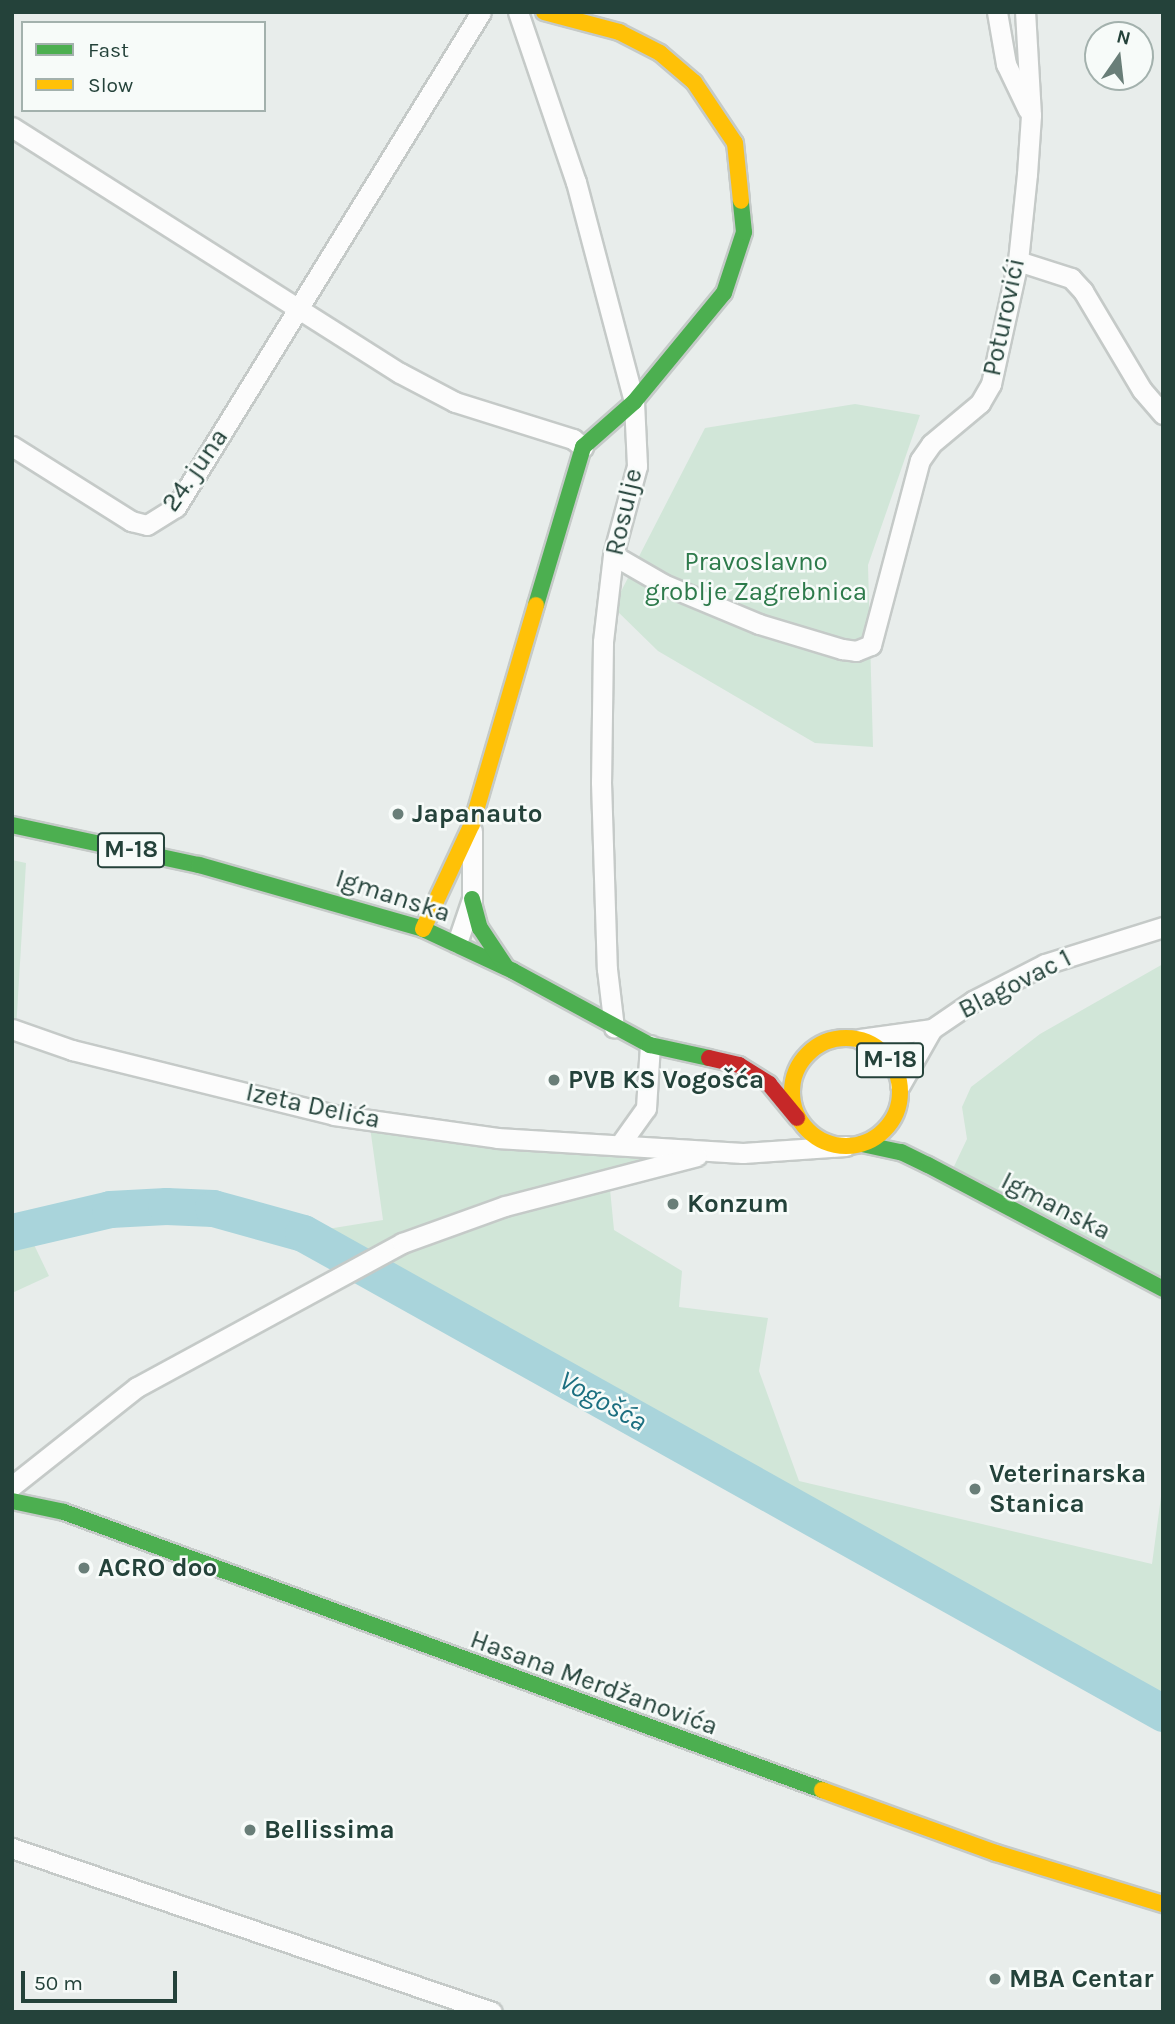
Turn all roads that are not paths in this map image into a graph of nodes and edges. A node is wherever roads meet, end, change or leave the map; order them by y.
1 (481, 12) edge
2 (518, 12) edge
3 (544, 12) edge
4 (997, 12) edge
5 (1025, 12) edge
6 (1031, 116) junction
7 (12, 127) edge
8 (1018, 261) junction
9 (299, 312) junction
10 (634, 402) junction
11 (1163, 414) edge
12 (12, 446) edge
13 (583, 447) junction
14 (613, 555) junction
15 (472, 824) junction
16 (12, 825) edge
17 (472, 899) junction
18 (1163, 927) edge
19 (423, 929) junction
20 (457, 943) junction
21 (507, 968) junction
22 (614, 1028) junction
23 (12, 1029) edge
24 (932, 1029) junction
25 (860, 1039) junction
26 (650, 1045) junction
27 (813, 1048) junction
28 (782, 1058) dead end
29 (765, 1061) dead end
30 (739, 1065) junction
31 (900, 1085) junction
32 (897, 1111) junction
33 (799, 1121) junction
34 (621, 1143) junction
35 (854, 1145) junction
36 (775, 1151) junction
37 (712, 1152) junction
38 (928, 1165) junction
39 (1163, 1289) edge
40 (12, 1486) edge
41 (12, 1501) edge
42 (12, 1847) edge
43 (1163, 1904) edge
44 (492, 2012) edge

1 - 9 street, 24. juna
2 - 10 street, Rosulje
3 - 10 street
4 - 6 street
5 - 6 street, Poturovići
6 - 8 street, Poturovići
7 - 9 street
8 - 11 street
8 - 14 street, Poturovići
9 - 12 street, 24. juna
9 - 13 street
10 - 13 street
10 - 14 street, Rosulje
13 - 15 street
14 - 22 street, Rosulje
15 - 17 street
15 - 19 street
16 - 19 street, Igmanska / M-18
17 - 20 street
17 - 21 street
18 - 24 street, Blagovac 1
19 - 20 street, Igmanska / M-18
20 - 21 street, Igmanska / M-18
21 - 22 street, Igmanska / M-18
22 - 26 street, Igmanska / M-18
23 - 34 street, Izeta Delića
24 - 25 street
24 - 31 street, Blagovac 1
25 - 27 street, M-18
25 - 31 street, M-18
26 - 30 street, Igmanska / M-18
26 - 34 street
27 - 28 street, M-18
27 - 33 street
29 - 30 street, Igmanska / M-18
30 - 33 street, Igmanska / M-18
31 - 32 street, M-18
32 - 35 street, M-18
32 - 38 street, Igmanska / M-18
33 - 35 street, M-18
33 - 36 street
34 - 37 street, Izeta Delića
35 - 36 street, Izeta Delića
35 - 38 street, Igmanska / M-18
36 - 37 street, Izeta Delića
37 - 40 street
38 - 39 street, Igmanska / M-18
41 - 43 street, Hasana Merdžanovića
42 - 44 street

